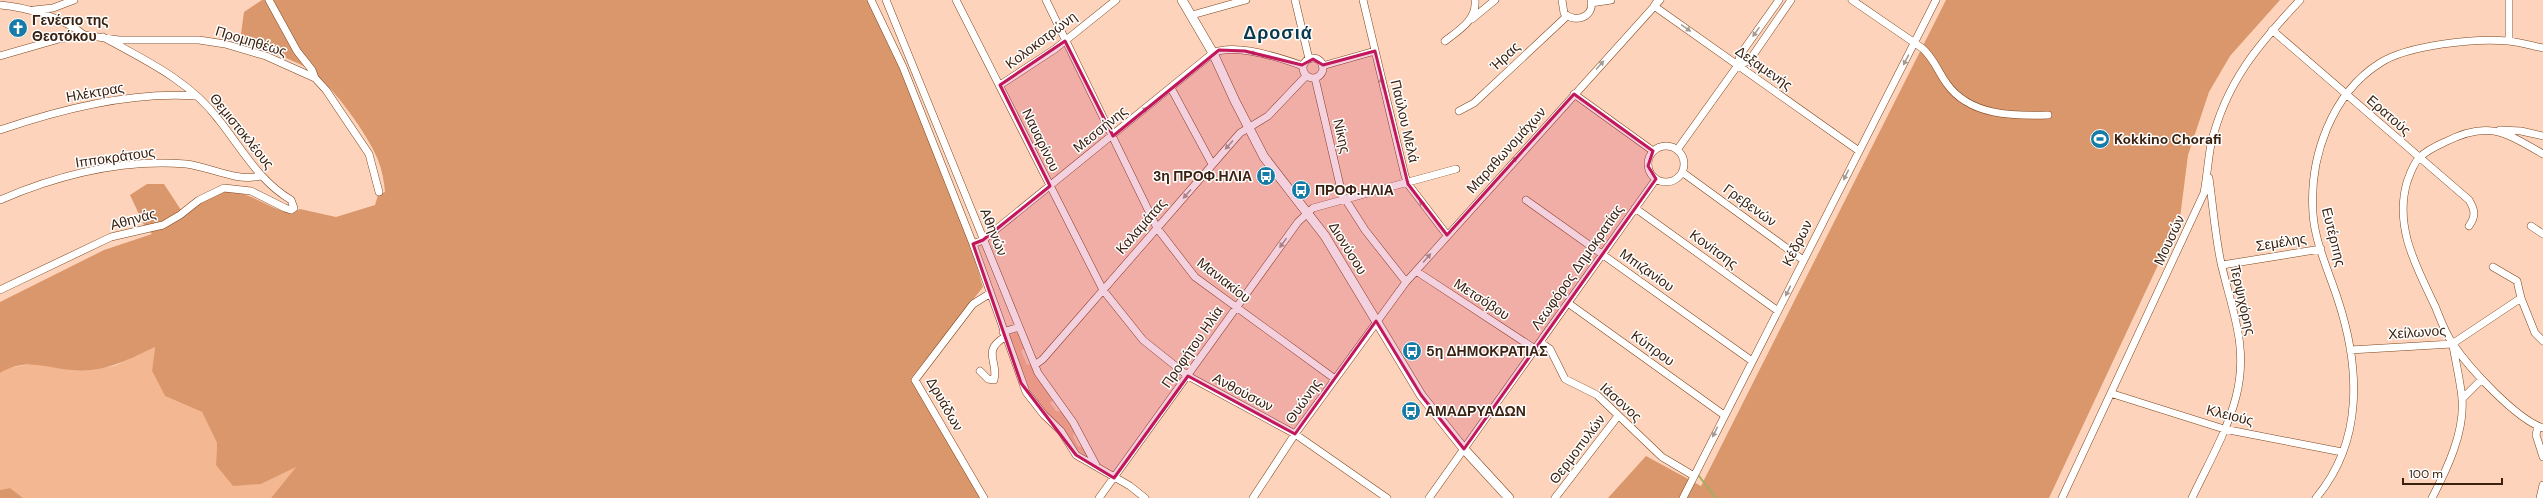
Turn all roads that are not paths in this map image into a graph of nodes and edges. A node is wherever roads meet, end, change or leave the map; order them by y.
1 (74, 0) edge
2 (269, 0) edge
3 (871, 0) edge
4 (886, 0) edge
5 (957, 0) edge
6 (1046, 0) edge
7 (1116, 0) edge
8 (1182, 0) edge
9 (1246, 0) edge
10 (1295, 0) edge
11 (1363, 0) edge
12 (1475, 0) edge
13 (1495, 0) edge
14 (1562, 0) edge
15 (1611, 0) edge
16 (1779, 0) edge
17 (1791, 0) edge
18 (1852, 0) edge
19 (1936, 0) edge
20 (2300, 0) edge
21 (2508, 0) edge
22 (1230, 2) edge
23 (1591, 2) edge
24 (1657, 2) edge
25 (0, 5) edge
26 (27, 9) junction
27 (1192, 15) junction
28 (1567, 16) junction
29 (1466, 24) junction
30 (2272, 30) junction
31 (84, 35) junction
32 (103, 37) junction
33 (1065, 41) junction
34 (1445, 41) dead end
35 (2509, 41) junction
36 (1914, 43) junction
37 (2543, 48) edge
38 (1375, 51) junction
39 (1213, 53) junction
40 (0, 56) edge
41 (1309, 59) junction
42 (1738, 65) junction
43 (1303, 66) junction
44 (1322, 66) junction
45 (1306, 76) junction
46 (315, 78) junction
47 (1315, 78) junction
48 (1000, 85) junction
49 (1171, 88) junction
50 (1574, 94) junction
51 (2346, 94) junction
52 (196, 96) junction
53 (1459, 111) dead end
54 (2048, 114) dead end
55 (1248, 128) junction
56 (2494, 129) junction
57 (0, 130) edge
58 (1113, 136) junction
59 (2543, 136) edge
60 (1677, 150) junction
61 (1859, 150) junction
62 (1653, 151) junction
63 (2543, 154) edge
64 (2419, 158) junction
65 (1212, 164) junction
66 (1456, 169) dead end
67 (1682, 172) junction
68 (260, 176) junction
69 (1656, 179) junction
70 (1408, 184) junction
71 (1050, 186) junction
72 (379, 192) dead end
73 (2208, 194) junction
74 (0, 200) edge
75 (1345, 200) junction
76 (1526, 200) dead end
77 (294, 208) joint
78 (1635, 208) junction
79 (1307, 213) junction
80 (2469, 226) dead end
81 (2531, 226) dead end
82 (1157, 228) junction
83 (2543, 234) edge
84 (1447, 235) junction
85 (983, 240) junction
86 (974, 247) junction
87 (2321, 250) junction
88 (1602, 255) junction
89 (1803, 260) junction
90 (2222, 265) junction
91 (2493, 267) dead end
92 (1416, 271) junction
93 (1406, 282) junction
94 (0, 290) edge
95 (1103, 290) junction
96 (989, 294) junction
97 (2521, 298) junction
98 (1568, 303) junction
99 (1236, 307) junction
100 (1778, 311) junction
101 (1376, 321) junction
102 (1019, 327) junction
103 (1004, 334) junction
104 (2543, 341) edge
105 (1540, 342) junction
106 (2452, 344) junction
107 (1535, 349) junction
108 (2350, 350) junction
109 (1752, 361) junction
110 (1035, 365) junction
111 (980, 371) dead end
112 (1188, 376) junction
113 (1335, 379) junction
114 (2481, 380) junction
115 (2113, 394) junction
116 (2462, 399) junction
117 (1724, 415) junction
118 (1618, 416) junction
119 (2540, 427) edge
120 (2224, 429) junction
121 (1295, 434) junction
122 (1464, 449) junction
123 (2342, 452) junction
124 (2543, 457) edge
125 (1096, 465) junction
126 (1694, 476) junction
127 (1114, 478) junction
128 (2543, 485) edge
129 (984, 498) edge
130 (1099, 498) edge
131 (1145, 498) edge
132 (1253, 498) edge
133 (1387, 498) edge
134 (1429, 498) edge
135 (1509, 498) edge
136 (1555, 498) edge
137 (1683, 498) edge
138 (2062, 498) edge
139 (2192, 498) edge
140 (2316, 498) edge
141 (2432, 498) edge
142 (2540, 498) edge

1 - 26 street
2 - 46 street
3 - 86 street, Αθηνών
4 - 85 street, Αθηνών
5 - 48 street, Ναυαρίνου
6 - 33 street, Μανιακίου
7 - 33 street, Κολοκοτρώνη
8 - 27 main road, Διονύσου
9 - 22 street
10 - 41 street
11 - 38 street, Παύλου Μελά
12 - 29 street
13 - 29 street
14 - 28 street
15 - 23 street
16 -> 42 street
17 - 42 street
18 - 36 street
19 - 36 street, Κέδρων
20 - 30 street
21 - 35 street
22 - 27 street
23 - 28 street
24 -> 42 street, Δεξαμενής
50 -> 24 street, Μαραθωνομάχων
25 - 26 street
26 - 31 street
27 - 39 main road, Διονύσου
28 - 53 street, Ήρας
29 - 34 street
30 - 51 street, Ερατούς
30 - 73 street, Τερψιχόρης
31 - 32 street, Προμηθέως
31 - 40 street, Προμηθέως
32 - 46 street, Προμηθέως
32 - 52 street, Θεμιστοκλέους
33 - 48 street, Κολοκοτρώνη
33 - 58 street, Μανιακίου
35 - 37 street, Ευτέρπης
35 - 51 street, Ευτέρπης
36 - 54 street
36 -> 61 street, Κέδρων
38 - 44 street
70 -> 38 street, Παύλου Μελά
39 -> 43 street
39 - 49 street, Μεσσήνης
39 - 55 main road, Διονύσου
41 - 43 street
41 - 44 street
42 - 60 street
42 - 61 street, Δεξαμενής
43 - 45 street
44 - 47 street
45 - 47 street
45 - 55 street, Καλαμάτας
46 - 72 street, Προμηθέως
47 - 75 street, Νίκης
48 - 71 street, Ναυαρίνου
58 -> 49 street, Μεσσήνης
49 - 65 street
50 - 62 street
84 -> 50 street, Μαραθωνομάχων
51 - 64 street, Ερατούς
51 - 87 street, Ευτέρπης
52 - 57 street, Ηλέκτρας
52 - 68 street, Θεμιστοκλέους
55 -> 65 street, Καλαμάτας
55 - 79 main road, Διονύσου
56 - 59 street
56 - 63 street
56 - 64 street
58 - 71 street, Μεσσήνης
58 - 82 street, Μανιακίου
60 - 62 street
60 - 67 street
61 -> 89 street, Κέδρων
62 - 69 street
64 - 80 street, Ερατούς
64 - 106 street
65 -> 82 street, Καλαμάτας
66 - 70 street
67 - 69 street
67 - 89 street, Γρεβενών
68 - 74 street, Ιπποκράτους
68 - 77 street, Θεμιστοκλέους
69 - 78 street, Λεωφόρος Δημοκρατίας
70 - 75 street
84 -> 70 street, Παύλου Μελά
71 - 85 street, Μεσσήνης
71 - 95 street, Ναυαρίνου
73 - 90 street, Τερψιχόρης
73 - 115 street, Μουσών
75 - 79 street
75 - 93 street
76 - 88 street, Μπιζανίου
77 - 94 street, Αθηνάς
78 - 88 street, Λεωφόρος Δημοκρατίας
78 - 100 street, Κονίτσης
79 -> 99 street, Προφήτου Ηλία
79 - 101 main road, Διονύσου
81 - 83 street
82 - 95 street, Καλαμάτας
82 - 99 street, Μανιακίου
92 -> 84 street, Μαραθωνομάχων
85 - 86 street, Μεσσήνης
85 - 102 street, Αθηνών
86 - 96 street, Αθηνών
87 - 90 street, Σεμέλης
87 - 108 street, Ευτέρπης
88 - 98 street, Λεωφόρος Δημοκρατίας
88 - 109 street, Μπιζανίου
89 -> 100 street, Κέδρων
90 - 120 street, Τερψιχόρης
91 - 97 street
92 - 93 street, Μαραθωνομάχων
92 - 107 street, Μετσόβου
93 - 101 street, Μαραθωνομάχων
95 - 110 street, Καλαμάτας
95 - 112 street, Ανθούσων
96 - 103 street, Αθηνών
96 - 129 street, Δρυάδων
97 - 104 street
97 - 106 street, Χείλωνος
98 - 105 street, Λεωφόρος Δημοκρατίας
98 - 117 street, Κύπρου
99 - 112 street, Προφήτου Ηλία
99 - 113 street, Μανιακίου
100 - 109 street, Κέδρων
101 - 113 street, Θυώνης
101 - 122 main road, Διονύσου
102 - 103 street
102 - 110 street, Αθηνών
103 - 111 street
103 - 125 street, Αθηνών
105 - 107 street, Λεωφόρος Δημοκρατίας
105 - 118 street, Ιάσονος
106 - 108 street, Χείλωνος
106 - 114 street
106 - 116 street
107 - 122 street, Λεωφόρος Δημοκρατίας
108 - 123 street, Ευτέρπης
109 - 117 street, Κέδρων
110 - 125 street, Αθηνών
112 - 121 street, Ανθούσων
112 - 127 street, Προφήτου Ηλία
113 - 121 street, Θυώνης
114 - 116 street
114 - 119 street
115 - 120 street, Κλειούς
115 - 138 street, Μουσών
116 - 141 street
117 -> 126 street, Κέδρων
118 - 126 street, Ιάσονος
118 - 136 street, Θερμοπυλών
119 - 124 street
120 - 123 street, Κλειούς
120 - 139 street, Τερψιχόρης
121 - 132 street, Θυώνης
121 - 133 street, Ανθούσων
122 - 134 street, Λεωφόρος Δημοκρατίας
122 - 135 main road, Διονύσου
123 - 140 street, Ευτέρπης
125 - 127 street, Αθηνών
126 - 137 street, Κέδρων
127 - 130 street, Προφήτου Ηλία
127 - 131 street, Αθηνών
128 - 142 street

